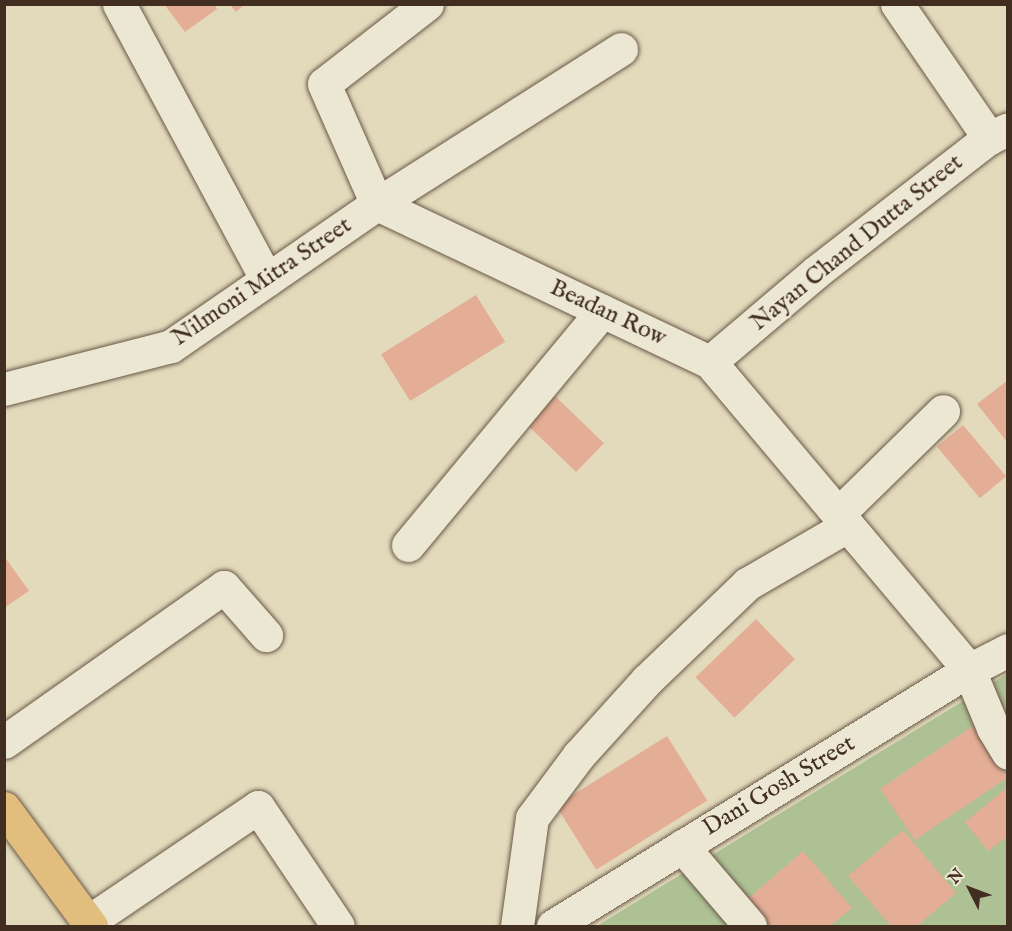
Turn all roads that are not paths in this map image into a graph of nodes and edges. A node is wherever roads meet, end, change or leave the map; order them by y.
1 (119, 4) edge
2 (897, 4) edge
3 (427, 5) edge
4 (621, 49) dead end
5 (998, 133) edge
6 (377, 204) junction
7 (267, 280) junction
8 (603, 311) junction
9 (710, 362) junction
10 (4, 389) edge
11 (943, 411) dead end
12 (842, 520) junction
13 (408, 545) dead end
14 (266, 635) dead end
15 (1008, 650) edge
16 (969, 670) junction
17 (4, 742) edge
18 (1008, 753) edge
19 (4, 808) edge
20 (682, 846) junction
21 (89, 925) edge
22 (338, 927) edge
23 (517, 927) edge
24 (553, 927) edge
25 (750, 927) edge

1 - 7 street
2 - 5 street
3 - 6 street
4 - 6 street, Nilmoni Mitra Street
5 - 9 street, Nayan Chand Dutta Street
6 - 7 street, Nilmoni Mitra Street
6 - 8 street, Beadan Row
7 - 10 street, Nilmoni Mitra Street
8 - 9 street, Beadan Row
8 - 13 street
9 - 12 street, Beadan Row
11 - 12 street
12 - 16 street, Beadan Row
12 - 23 street
14 - 17 street
15 - 16 street, Dani Gosh Street
16 - 18 street, Beadan Row
16 - 20 street, Dani Gosh Street
19 - 21 main road
20 - 24 street, Dani Gosh Street
20 - 25 street
21 - 22 street

